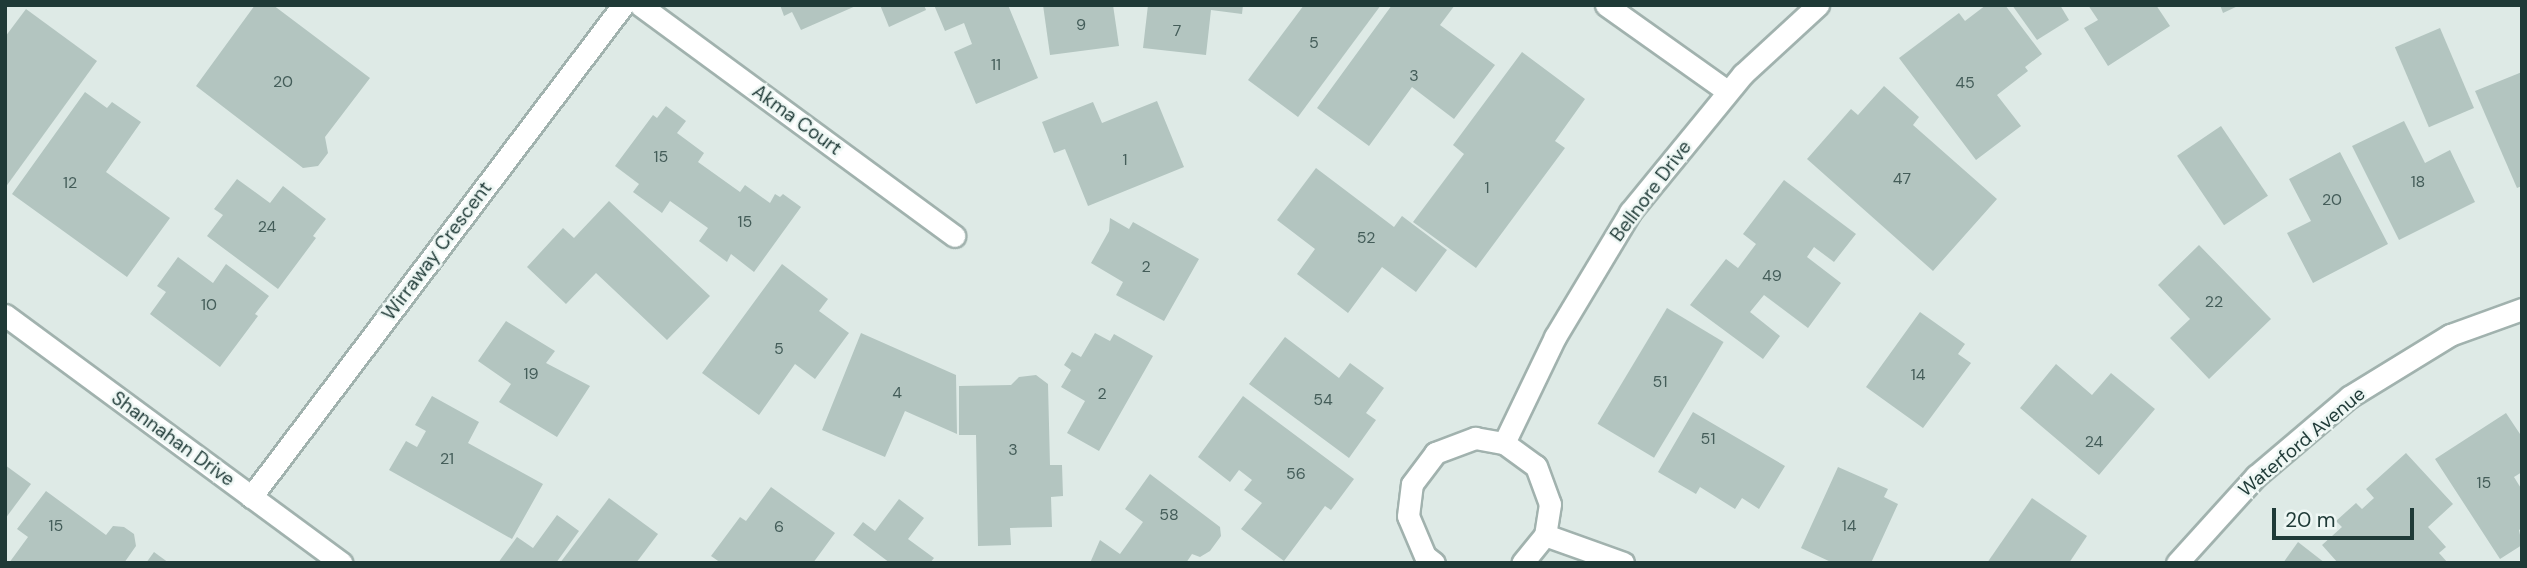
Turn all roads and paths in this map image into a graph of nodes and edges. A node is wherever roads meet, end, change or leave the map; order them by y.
1 (623, 5) edge
2 (640, 5) edge
3 (1606, 5) edge
4 (1818, 5) edge
5 (1727, 91) junction
6 (954, 236) dead end
7 (2522, 309) edge
8 (5, 315) edge
9 (1504, 443) junction
10 (251, 496) junction
11 (1545, 535) junction
12 (341, 563) edge
13 (1434, 563) edge
14 (1522, 563) edge
15 (1623, 563) edge
16 (2177, 563) edge

1 - 10 street, Wirraway Crescent
2 - 6 street, Akma Court
3 - 5 street
4 - 5 street, Bellnore Drive
5 - 9 street, Bellnore Drive
7 - 16 street, Waterford Avenue
8 - 10 street, Shannahan Drive
9 - 11 street
9 - 13 street
10 - 12 street, Shannahan Drive
11 - 14 street
11 - 15 street

